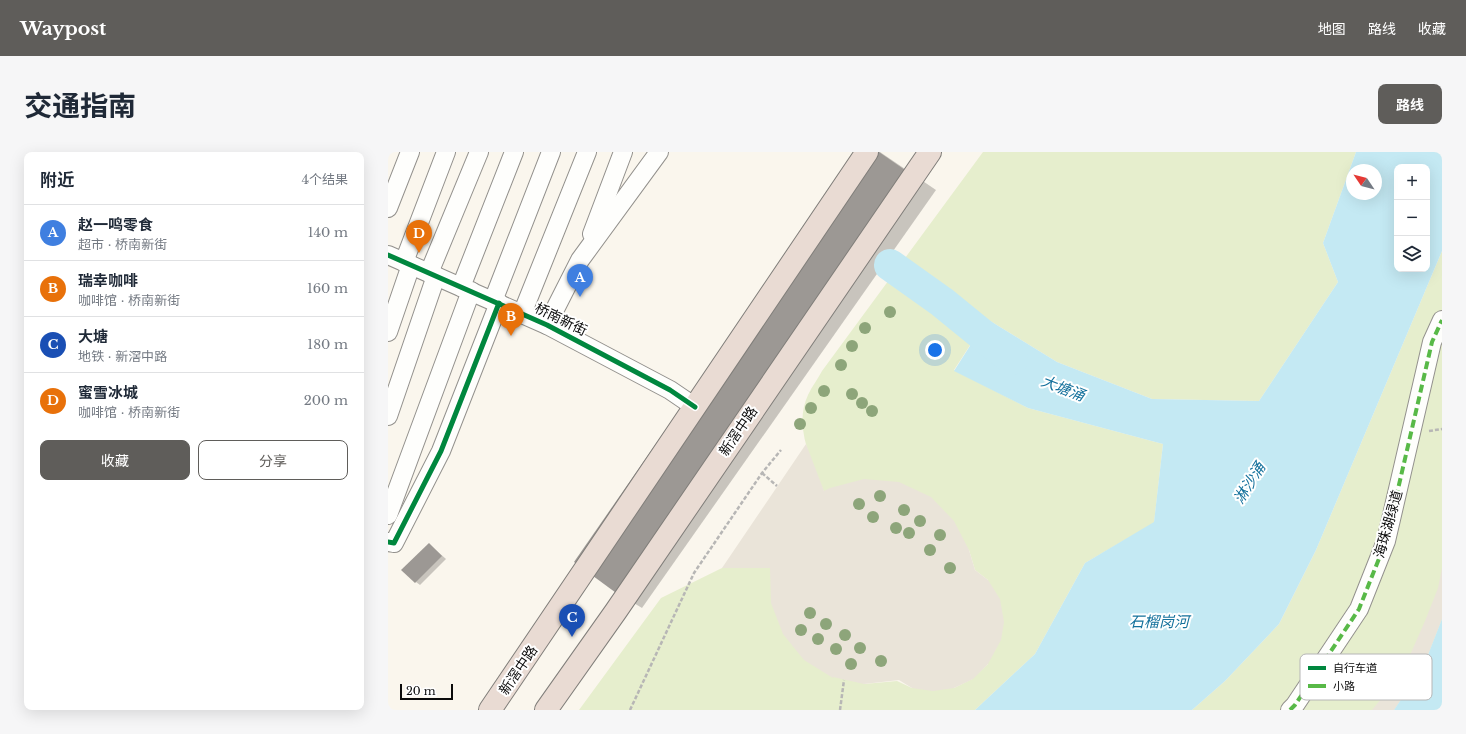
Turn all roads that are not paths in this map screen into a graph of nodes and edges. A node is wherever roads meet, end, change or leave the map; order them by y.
1 (410, 152) edge
2 (446, 152) edge
3 (479, 152) edge
4 (514, 152) edge
5 (552, 152) edge
6 (587, 152) edge
7 (623, 152) edge
8 (659, 152) edge
9 (868, 152) edge
10 (930, 152) edge
11 (388, 208) edge
12 (584, 255) junction
13 (401, 261) edge
14 (432, 274) junction
15 (466, 289) junction
16 (496, 302) junction
17 (522, 314) junction
18 (1442, 320) edge
19 (547, 325) junction
20 (388, 332) edge
21 (695, 407) junction
22 (388, 416) edge
23 (388, 515) edge
24 (388, 542) edge
25 (1329, 654) edge
26 (1300, 698) edge
27 (490, 710) edge
28 (546, 710) edge
29 (1290, 710) edge

1 - 11 street
2 - 13 street
3 - 14 street
4 - 15 street
5 - 16 street
6 - 17 street
7 - 12 street
8 - 12 street
9 - 21 highway, 新滘中路
10 - 28 highway, 新滘中路
12 - 19 street
13 - 14 street, 桥南新街
13 - 20 street
14 - 15 street, 桥南新街
14 - 22 street
15 - 16 street, 桥南新街
15 - 23 street
16 - 17 street, 桥南新街
16 - 24 street
17 - 19 street, 桥南新街
18 - 25 street, 海珠湖绿道
19 - 21 street, 桥南新街
21 - 27 highway, 新滘中路
26 - 29 street, 海珠湖绿道

